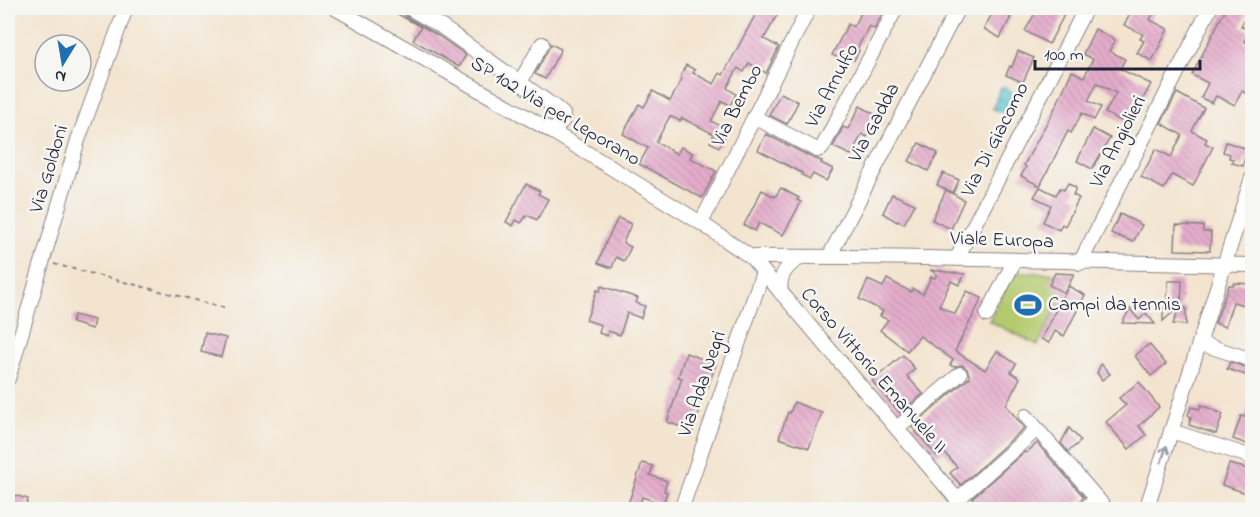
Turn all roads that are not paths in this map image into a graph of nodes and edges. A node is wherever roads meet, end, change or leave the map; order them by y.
1 (126, 8) edge
2 (335, 8) edge
3 (410, 8) edge
4 (809, 8) edge
5 (896, 8) edge
6 (958, 8) edge
7 (1086, 8) edge
8 (1210, 8) edge
9 (542, 44) dead end
10 (520, 82) junction
11 (754, 117) junction
12 (554, 132) junction
13 (1252, 178) edge
14 (701, 223) junction
15 (829, 256) junction
16 (751, 257) junction
17 (802, 257) junction
18 (957, 258) junction
19 (1015, 260) junction
20 (1080, 263) junction
21 (1224, 265) junction
22 (1252, 265) edge
23 (763, 272) junction
24 (781, 293) junction
25 (987, 315) dead end
26 (1199, 344) junction
27 (1252, 360) edge
28 (960, 374) dead end
29 (8, 379) edge
30 (1026, 416) dead end
31 (897, 428) junction
32 (1037, 429) junction
33 (1171, 431) junction
34 (1252, 457) edge
35 (1097, 498) junction
36 (961, 505) edge
37 (681, 510) edge
38 (1083, 510) edge
39 (1107, 510) edge
40 (1146, 510) edge

1 - 29 street, Via Goldoni
2 - 12 street, SP 102 Via per Leporano
3 - 10 street
4 - 11 street, Via Bembo
5 - 11 street, Via Arnulfo
6 - 15 street, Via Gadda
7 - 18 street, Via Di Giacomo
8 - 20 street, Via Angiolieri
9 - 10 street
10 - 12 street
11 - 14 street, Via Bembo
12 - 14 street, SP 102 Via per Leporano
13 - 21 street
14 - 16 street, SP 102 Via per Leporano
15 - 17 street, Viale Europa
15 - 18 street, Viale Europa
16 - 17 street, Viale Europa
16 - 23 street, Corso Vittorio Emanuele II
17 - 24 street
18 - 19 street, Viale Europa
19 - 20 street, Viale Europa
19 - 25 street
20 - 21 street, Viale Europa
21 - 22 street, Viale Europa
21 - 26 street
23 - 24 street, Corso Vittorio Emanuele II
23 - 37 street, Via Ada Negri
24 - 31 street, Corso Vittorio Emanuele II
26 - 27 street
26 - 33 street
28 - 31 street
30 - 32 street
31 - 36 street, Corso Vittorio Emanuele II
32 - 35 street
32 - 36 street
33 - 34 street
40 -> 33 street
35 - 38 street
35 - 39 street

